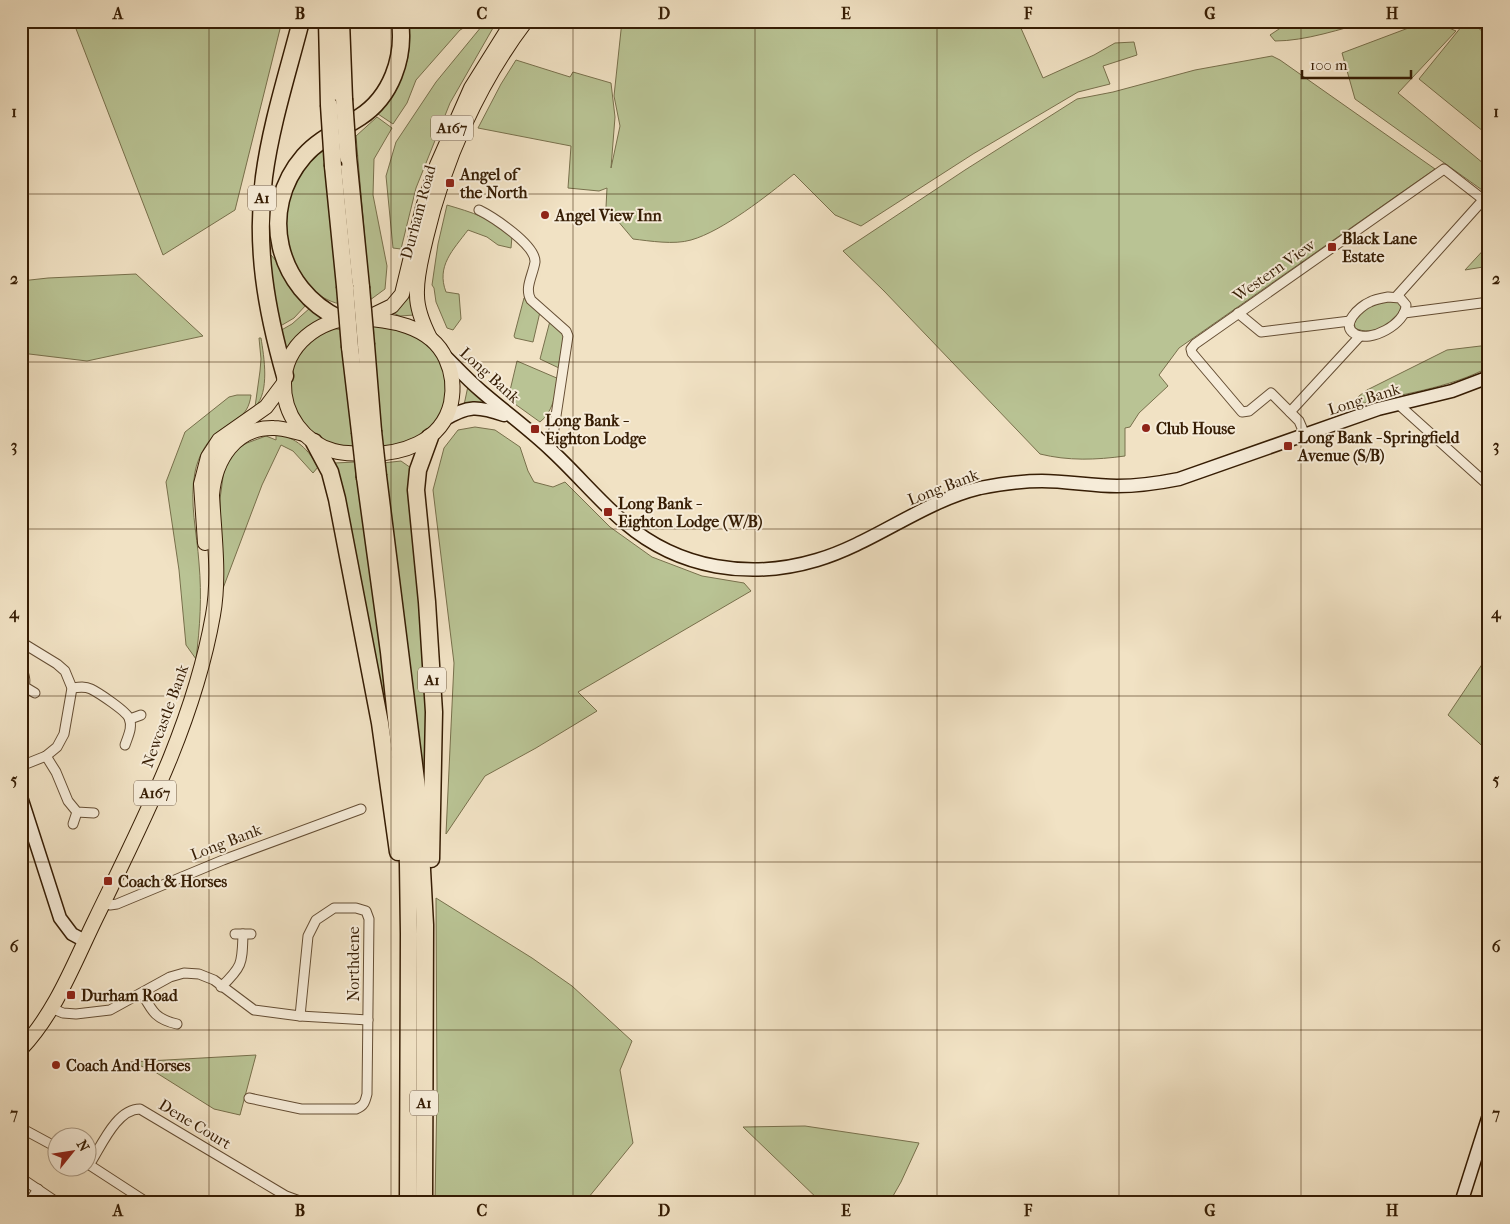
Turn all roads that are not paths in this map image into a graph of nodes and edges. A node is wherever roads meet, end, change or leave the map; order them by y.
1 (301, 21) edge
2 (327, 21) edge
3 (341, 21) edge
4 (400, 21) edge
5 (513, 21) edge
6 (526, 21) edge
7 (336, 102) junction
8 (1486, 202) edge
9 (479, 210) dead end
10 (353, 286) junction
11 (1396, 297) junction
12 (1489, 302) edge
13 (1238, 313) junction
14 (1404, 313) junction
15 (367, 318) junction
16 (340, 319) junction
17 (1350, 321) junction
18 (1360, 336) junction
19 (430, 339) junction
20 (444, 356) junction
21 (1489, 377) edge
22 (284, 380) junction
23 (1398, 404) junction
24 (1290, 412) junction
25 (513, 418) junction
26 (444, 420) junction
27 (1305, 435) junction
28 (430, 437) junction
29 (309, 438) junction
30 (550, 450) junction
31 (371, 477) junction
32 (1489, 486) edge
33 (24, 644) edge
34 (207, 644) junction
35 (21, 654) edge
36 (21, 666) edge
37 (72, 688) junction
38 (23, 689) edge
39 (35, 693) dead end
40 (141, 715) dead end
41 (130, 720) junction
42 (125, 745) dead end
43 (46, 756) junction
44 (21, 766) edge
45 (21, 797) edge
46 (361, 809) dead end
47 (76, 812) junction
48 (94, 813) dead end
49 (73, 824) dead end
50 (104, 902) junction
51 (425, 925) junction
52 (243, 934) dead end
53 (409, 934) junction
54 (85, 941) junction
55 (222, 986) junction
56 (142, 993) junction
57 (51, 1008) junction
58 (300, 1016) junction
59 (368, 1020) junction
60 (177, 1024) dead end
61 (21, 1049) edge
62 (249, 1098) dead end
63 (1489, 1115) edge
64 (21, 1128) edge
65 (48, 1143) edge
66 (98, 1150) edge
67 (98, 1171) edge
68 (21, 1178) edge
69 (38, 1189) junction
70 (29, 1203) edge
71 (58, 1203) edge
72 (148, 1203) edge
73 (305, 1203) edge
74 (408, 1203) edge
75 (424, 1203) edge
76 (1461, 1203) edge

1 - 22 highway, A1
2 - 7 highway, A1
3 - 7 highway, A1
4 - 16 highway, A1
5 - 15 main road, Durham Road / A167
6 - 19 main road, Durham Road / A167
7 - 10 highway, A1, bridge
7 - 10 highway, A1, bridge
8 - 11 street
8 - 13 street, Western View
9 - 30 street
10 - 31 highway, A1, bridge
11 - 14 street
11 - 17 street
12 - 14 street
13 - 17 street
13 - 24 street, Western View
14 - 18 street
15 - 16 main road, A167
15 - 19 main road, A167
16 - 22 main road, A167
17 - 18 street
18 - 24 street
19 - 20 main road, A167
20 - 25 main road, Long Bank
20 - 26 main road, A167
21 - 23 main road, Long Bank
22 - 29 main road, A167
22 - 34 main road, Newcastle Bank / A167
23 - 27 main road, Long Bank
23 - 32 street
24 - 27 street
25 - 26 main road, Long Bank
25 - 30 main road, Long Bank
26 - 28 main road, A167
27 - 30 main road, Long Bank
28 - 29 main road, A167
28 - 51 highway, A1
29 - 34 main road, Newcastle Bank / A167
29 - 53 highway, A1
31 - 51 highway, A1
31 - 53 highway, A1
33 - 35 street
33 - 37 street
34 - 50 main road, Newcastle Bank / A167
36 - 38 street
37 - 41 street
37 - 43 street
38 - 39 street
40 - 41 street
41 - 42 street
43 - 44 street
43 - 47 street
45 - 54 main road
46 - 50 street, Long Bank
47 - 48 street
47 - 49 street
50 - 54 main road, Newcastle Bank / A167
51 - 75 highway, A1
52 - 55 street
53 - 74 highway, A1
54 - 57 main road, Newcastle Bank / A167
55 - 56 street, Northdene
55 - 58 street, Northdene
56 - 57 street, Northdene
56 - 60 street
57 - 61 main road, A167
58 - 59 street, Northdene
58 - 59 street, Northdene
59 - 62 street, Northdene
63 - 76 main road
64 - 65 street
66 - 73 street, Dene Court
67 - 72 street
68 - 69 street
69 - 70 street
69 - 71 street

